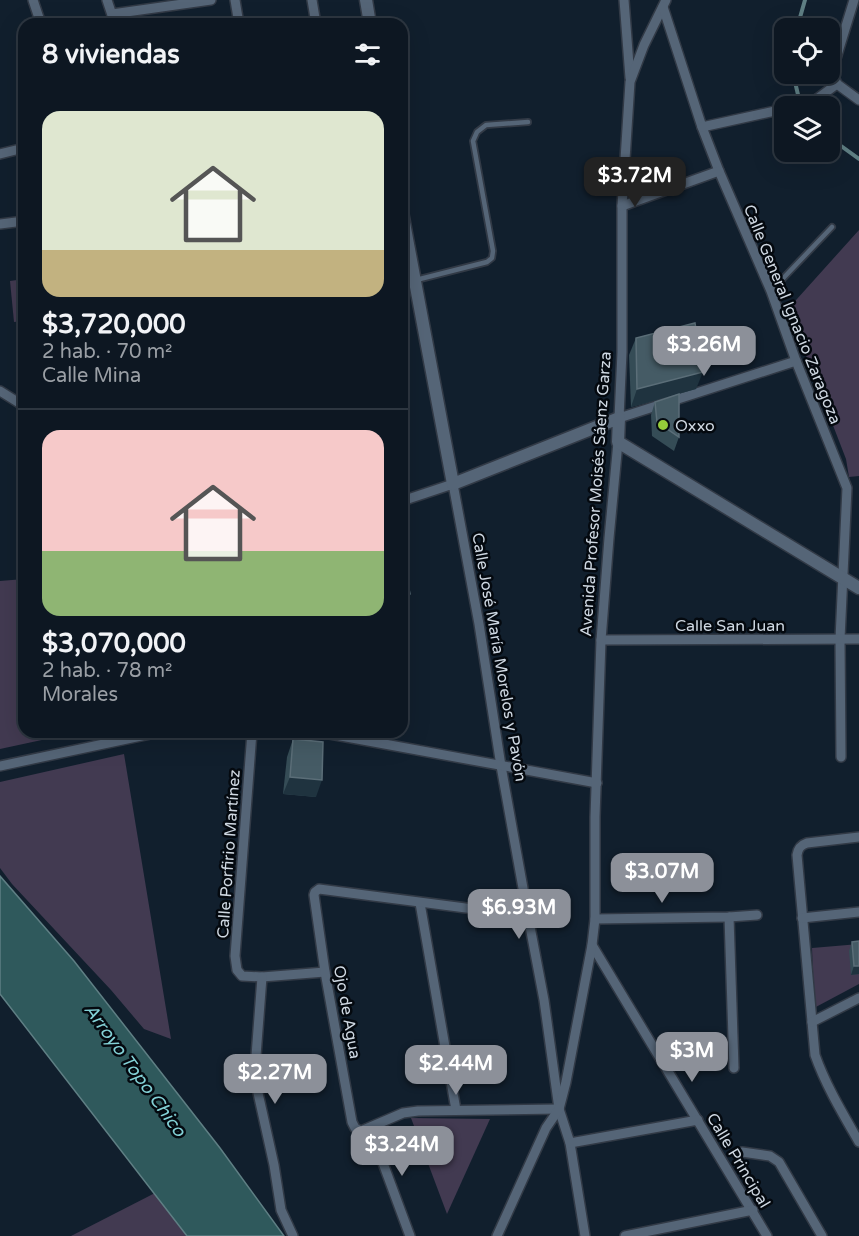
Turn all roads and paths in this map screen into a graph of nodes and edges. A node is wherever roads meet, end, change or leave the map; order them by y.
1 (33, 0) edge
2 (108, 0) edge
3 (211, 0) edge
4 (235, 0) edge
5 (312, 0) edge
6 (366, 0) edge
7 (624, 0) edge
8 (854, 0) edge
9 (665, 4) edge
10 (112, 14) junction
11 (39, 18) edge
12 (113, 18) edge
13 (238, 18) edge
14 (315, 18) edge
15 (369, 18) edge
16 (840, 46) edge
17 (630, 82) junction
18 (837, 84) joint
19 (821, 96) edge
20 (859, 100) edge
21 (774, 111) edge
22 (528, 122) dead end
23 (702, 127) junction
24 (18, 150) edge
25 (0, 154) edge
26 (718, 171) junction
27 (622, 206) junction
28 (18, 222) edge
29 (0, 224) edge
30 (832, 227) dead end
31 (408, 246) edge
32 (414, 280) junction
33 (771, 291) junction
34 (796, 361) junction
35 (0, 391) edge
36 (18, 402) edge
37 (619, 418) junction
38 (618, 442) junction
39 (453, 484) junction
40 (859, 487) edge
41 (848, 488) junction
42 (408, 499) edge
43 (843, 579) junction
44 (859, 588) edge
45 (840, 639) junction
46 (859, 639) edge
47 (601, 640) junction
48 (132, 738) edge
49 (252, 738) edge
50 (352, 738) edge
51 (378, 738) edge
52 (379, 743) junction
53 (841, 757) dead end
54 (0, 766) edge
55 (501, 766) junction
56 (597, 783) junction
57 (859, 837) edge
58 (420, 903) junction
59 (859, 912) edge
60 (757, 915) dead end
61 (528, 916) junction
62 (729, 916) junction
63 (802, 918) junction
64 (595, 919) junction
65 (592, 945) junction
66 (325, 972) junction
67 (262, 977) junction
68 (859, 998) edge
69 (812, 1022) junction
70 (734, 1068) dead end
71 (559, 1109) junction
72 (456, 1110) junction
73 (698, 1120) junction
74 (365, 1129) junction
75 (859, 1142) edge
76 (570, 1143) junction
77 (742, 1152) dead end
78 (753, 1210) junction
79 (293, 1236) edge
80 (410, 1236) edge
81 (497, 1236) edge
82 (585, 1236) edge
83 (625, 1236) edge
84 (767, 1236) edge
85 (822, 1236) edge

1 - 11 street
2 - 10 street
3 - 10 street
4 - 13 street
5 - 14 street
6 - 15 street
7 - 17 street
8 - 16 street
9 - 17 street, Avenida Profesor Moisés Sáenz Garza
9 - 23 street, Calle General Ignacio Zaragoza
10 - 12 street
17 - 27 street, Avenida Profesor Moisés Sáenz Garza
18 - 19 street
18 - 20 street
21 - 23 street
22 - 32 lane
23 - 26 street, Calle General Ignacio Zaragoza
24 - 25 street
26 - 27 street
26 - 33 street, Calle General Ignacio Zaragoza
27 - 37 street, Avenida Profesor Moisés Sáenz Garza
28 - 29 street
30 - 33 lane
31 - 32 street, Calle José María Morelos y Pavón
32 - 39 street, Calle José María Morelos y Pavón
33 - 34 street, Calle General Ignacio Zaragoza
34 - 37 street
34 - 41 street, Calle General Ignacio Zaragoza
35 - 36 street
37 - 38 street, Avenida Profesor Moisés Sáenz Garza
37 - 39 street
38 - 43 street
38 - 47 street, Avenida Profesor Moisés Sáenz Garza
39 - 42 street
39 - 55 street, Calle José María Morelos y Pavón
40 - 41 street
41 - 43 street, Calle General Ignacio Zaragoza
43 - 44 street
43 - 45 street, Calle General Ignacio Zaragoza
45 - 46 street, Calle San Juan
45 - 47 street, Calle San Juan
45 - 53 street, Calle General Ignacio Zaragoza
47 - 56 street, Avenida Profesor Moisés Sáenz Garza
48 - 54 street
49 - 67 street, Calle Porfirio Martínez
50 - 52 street
51 - 52 street
52 - 55 street
55 - 56 street
55 - 61 street, Calle José María Morelos y Pavón
56 - 64 street, Avenida Profesor Moisés Sáenz Garza
57 - 63 street
58 - 61 street
58 - 66 street, Ojo de Agua
58 - 72 street
59 - 63 street
60 - 62 street
61 - 71 street, Calle José María Morelos y Pavón
62 - 64 street
62 - 70 street
63 - 69 street
64 - 65 street, Avenida Profesor Moisés Sáenz Garza
65 - 71 street, Avenida Profesor Moisés Sáenz Garza
65 - 73 street, Calle Principal
66 - 67 street
66 - 74 street, Ojo de Agua
67 - 79 street
68 - 69 street
69 - 75 street
71 - 72 street
71 - 76 street, Calle José María Morelos y Pavón
71 - 81 street
72 - 74 street
73 - 76 street
73 - 78 street, Calle Principal
74 - 80 street, Ojo de Agua
76 - 82 street, Calle José María Morelos y Pavón
77 - 85 street
78 - 83 street
78 - 84 street, Calle Principal

